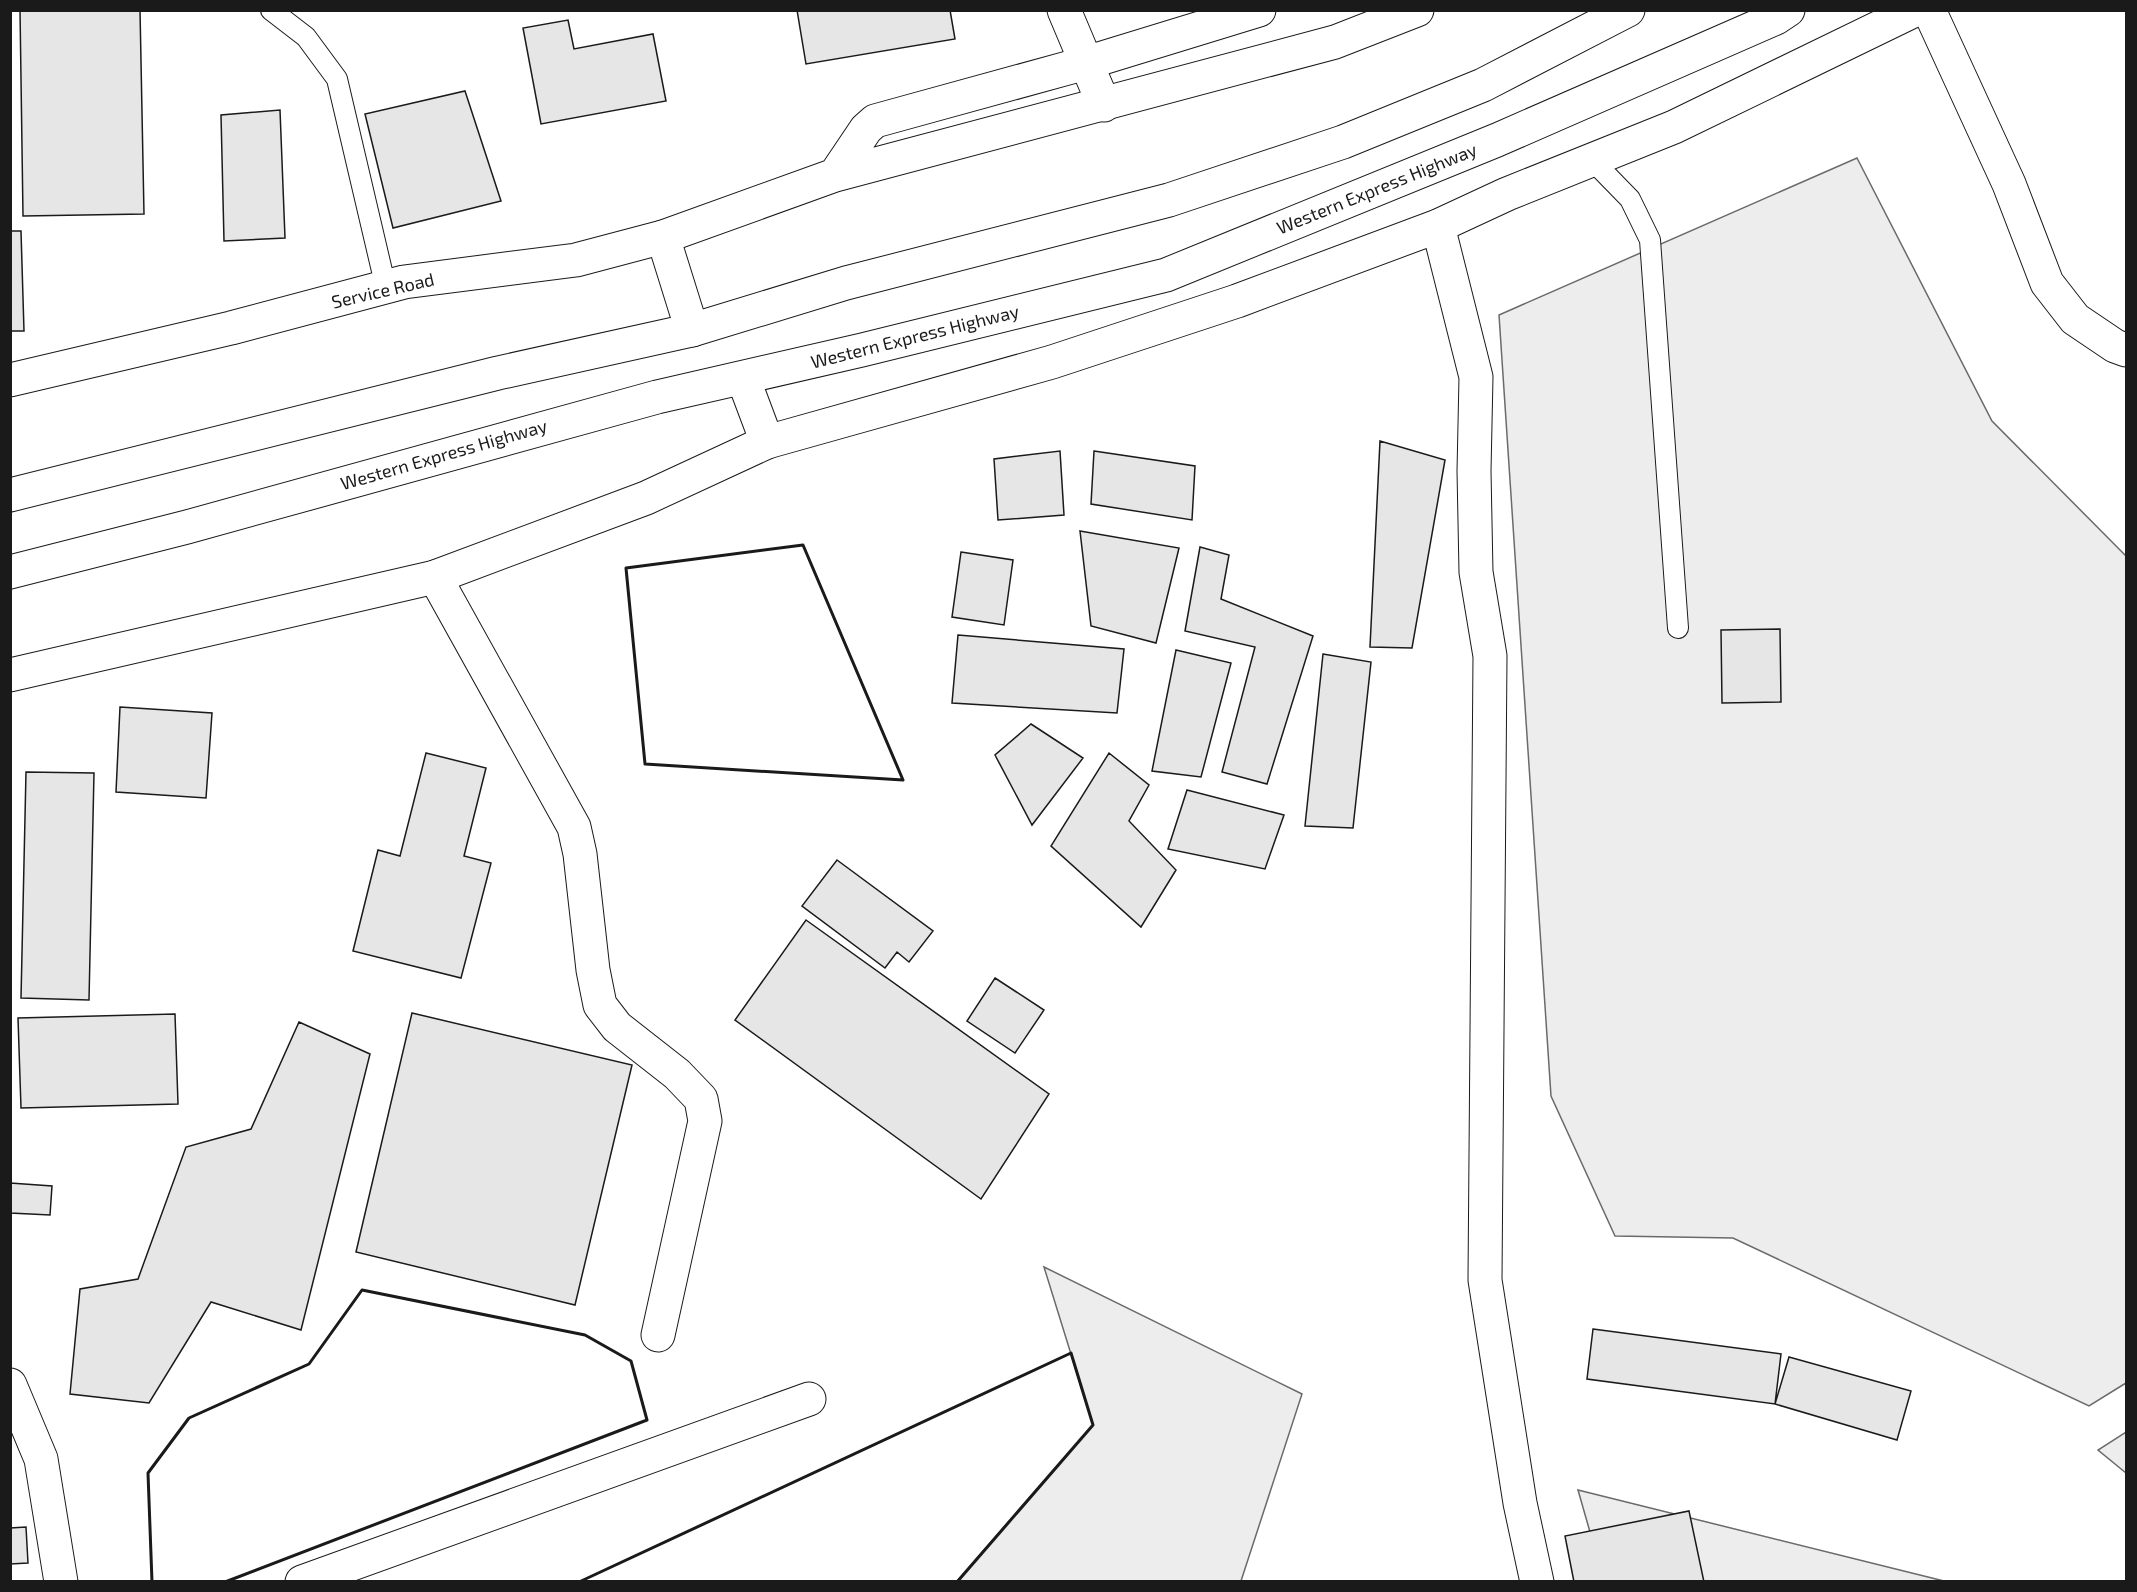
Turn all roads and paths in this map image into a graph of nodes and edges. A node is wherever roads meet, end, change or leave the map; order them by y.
1 (271, 10) edge
2 (1064, 10) edge
3 (1259, 10) edge
4 (1628, 10) edge
5 (1788, 10) edge
6 (1915, 10) edge
7 (1929, 10) edge
8 (1402, 14) edge
9 (1086, 63) junction
10 (1104, 105) junction
11 (1592, 160) junction
12 (835, 175) junction
13 (1438, 226) junction
14 (663, 237) junction
15 (386, 288) junction
16 (692, 330) junction
17 (2127, 350) edge
18 (743, 378) junction
19 (10, 380) edge
20 (767, 442) junction
21 (10, 495) edge
22 (10, 572) edge
23 (435, 577) junction
24 (1678, 628) dead end
25 (10, 675) edge
26 (658, 1335) dead end
27 (10, 1385) edge
28 (809, 1399) dead end
29 (61, 1581) edge
30 (302, 1581) edge
31 (1537, 1581) edge

1 - 15 lane
2 - 9 main road
3 - 9 main road
4 - 16 main road
5 - 18 main road, Western Express Highway
6 - 11 main road
7 - 17 main road
8 - 10 main road, Service Road
9 - 10 main road
9 - 12 main road
10 - 12 main road, Service Road
11 - 13 main road
11 - 24 lane
12 - 14 main road, Service Road
13 - 20 main road
13 - 31 main road
14 - 15 main road, Service Road
14 - 16 main road
15 - 19 main road, Service Road
16 - 21 main road
18 - 20 main road
18 - 22 main road, Western Express Highway
20 - 23 main road
23 - 25 main road
23 - 26 main road
27 - 29 main road
28 - 30 main road

